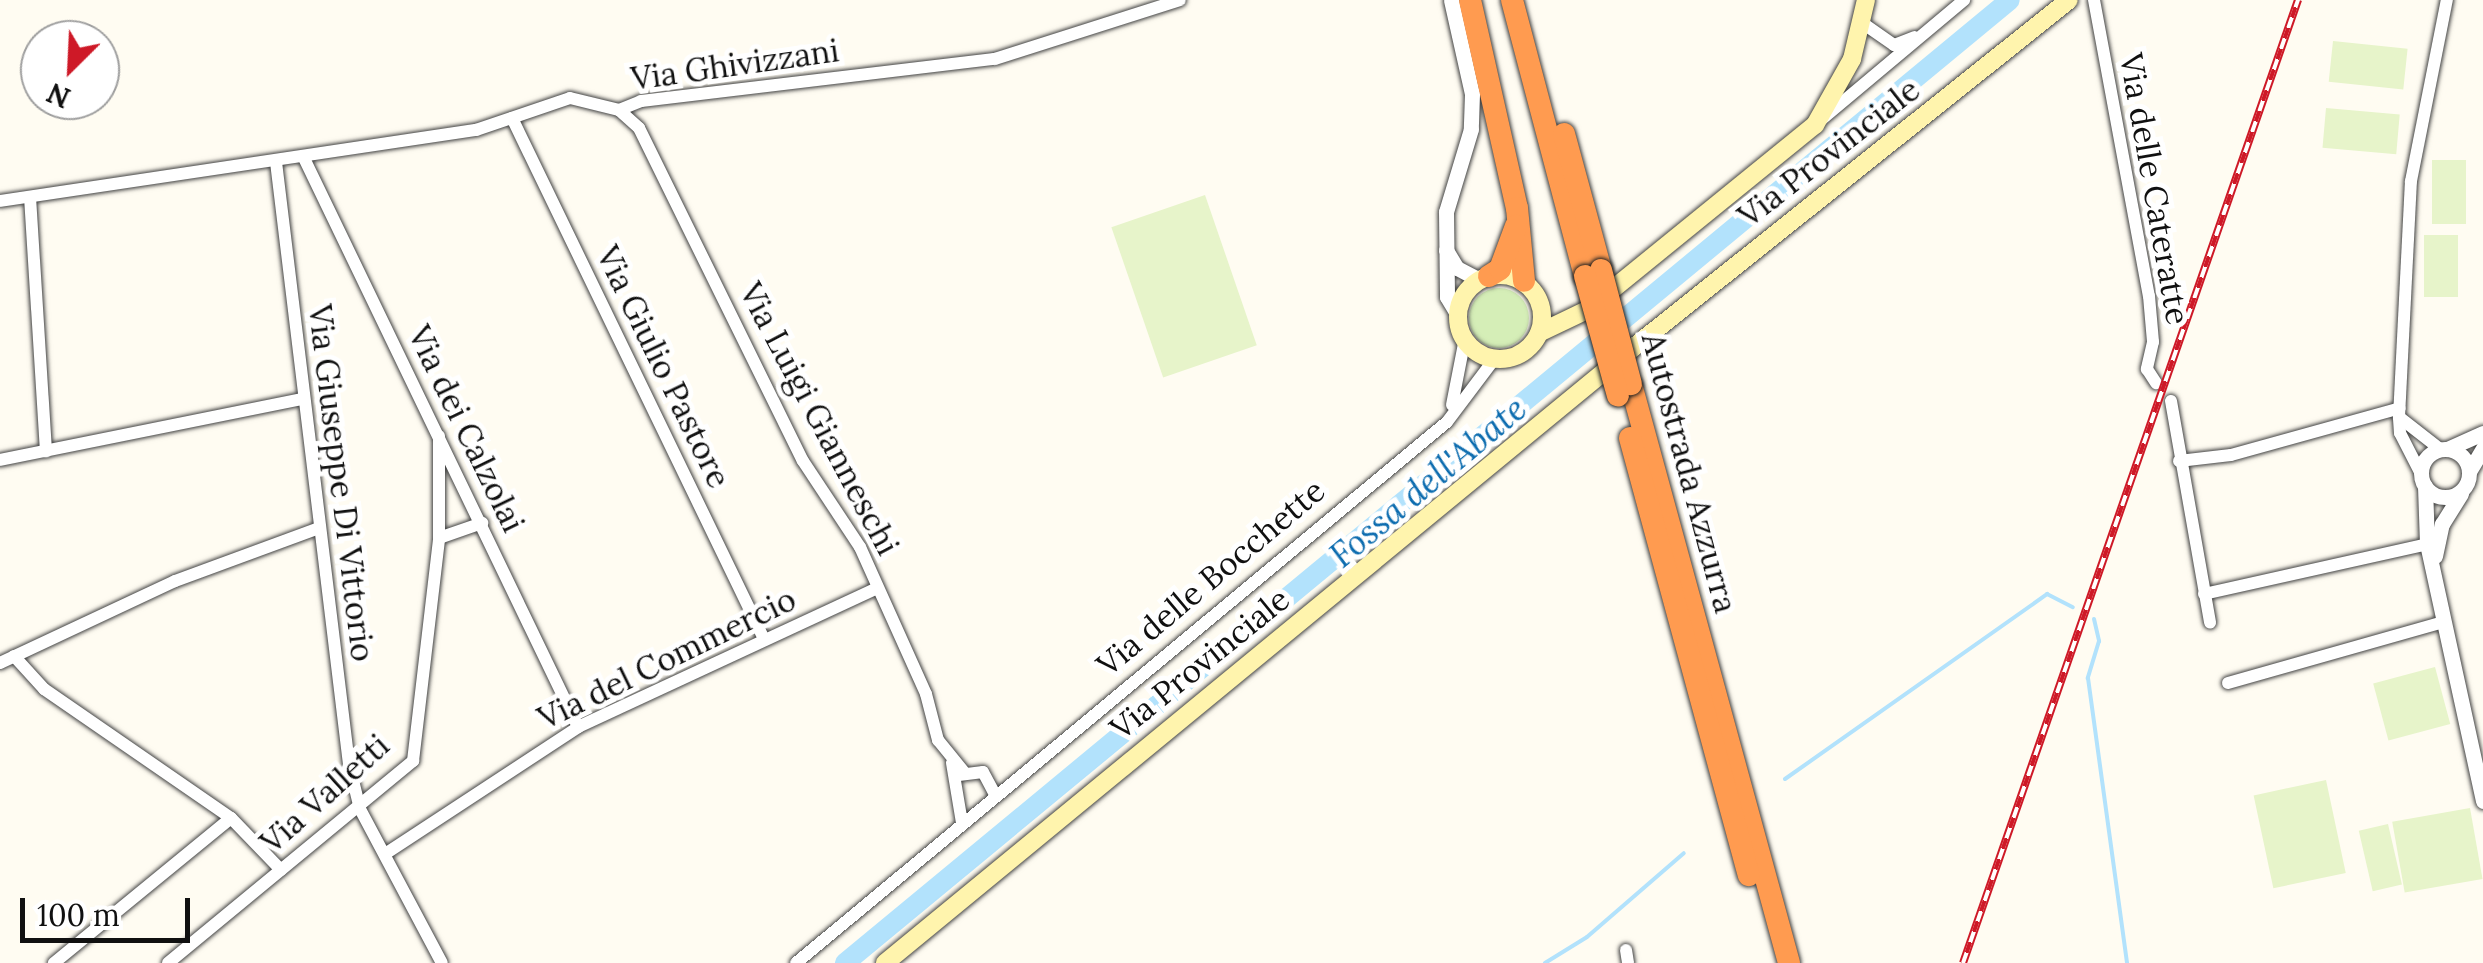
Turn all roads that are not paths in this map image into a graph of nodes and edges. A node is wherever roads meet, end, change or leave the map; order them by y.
1 (1180, 0) edge
2 (1450, 0) edge
3 (1470, 0) edge
4 (1512, 0) edge
5 (1528, 0) edge
6 (1866, 0) edge
7 (1964, 0) edge
8 (2069, 0) edge
9 (2094, 0) edge
10 (2447, 0) edge
11 (1860, 22) junction
12 (1926, 33) junction
13 (619, 110) junction
14 (512, 118) junction
15 (1815, 125) junction
16 (302, 156) junction
17 (276, 162) junction
18 (30, 197) junction
19 (0, 201) edge
20 (1517, 208) junction
21 (1444, 247) junction
22 (1593, 273) junction
23 (1484, 278) junction
24 (1531, 290) junction
25 (1588, 310) junction
26 (1458, 315) junction
27 (1539, 333) junction
28 (1465, 340) junction
29 (1495, 358) junction
30 (2156, 383) dead end
31 (1625, 392) junction
32 (303, 399) junction
33 (2170, 401) dead end
34 (2400, 412) junction
35 (1447, 422) junction
36 (2483, 432) edge
37 (439, 436) junction
38 (2483, 448) edge
39 (2444, 449) junction
40 (46, 450) junction
41 (0, 460) edge
42 (2180, 462) junction
43 (2470, 470) junction
44 (2423, 480) junction
45 (2461, 493) junction
46 (482, 524) junction
47 (319, 528) junction
48 (439, 538) junction
49 (2427, 544) junction
50 (2433, 570) junction
51 (877, 588) junction
52 (2204, 594) junction
53 (2444, 622) junction
54 (2210, 623) dead end
55 (764, 639) junction
56 (14, 656) junction
57 (0, 663) edge
58 (2228, 683) dead end
59 (578, 727) junction
60 (957, 772) junction
61 (993, 787) junction
62 (2483, 801) edge
63 (966, 808) junction
64 (360, 809) junction
65 (231, 818) junction
66 (385, 854) junction
67 (281, 870) junction
68 (54, 963) edge
69 (168, 963) edge
70 (442, 963) edge
71 (796, 963) edge
72 (885, 963) edge
73 (1773, 963) edge
74 (1789, 963) edge

1 - 13 street, Via Ghivizzani
2 - 21 street
3 - 20 highway
4 - 22 highway, Autostrada Azzurra
5 - 22 highway, Autostrada Azzurra
6 - 11 main road
7 - 12 street
8 - 72 main road, Via Provinciale
9 - 30 street, Via delle Cateratte
10 - 34 street
11 - 12 street
11 - 15 main road
12 - 15 street
13 - 14 street, Via Ghivizzani
13 - 51 street, Via Luigi Gianneschi
14 - 16 street, Via Ghivizzani
14 - 55 street, Via Giulio Pastore
15 - 25 main road
16 - 17 street, Via Ghivizzani
16 - 37 street, Via dei Calzolai
17 - 18 street, Via Ghivizzani
17 - 32 street, Via Giuseppe Di Vittorio
18 - 19 street, Via Ghivizzani
18 - 40 street
20 - 23 highway
20 - 24 highway
21 - 23 street
21 - 26 street
22 - 31 highway, Autostrada Azzurra, bridge
23 - 24 main road
23 - 26 main road
24 - 25 main road
24 - 27 main road
25 - 27 main road
26 - 28 main road
27 - 29 main road
28 - 29 main road
28 - 35 street
29 - 35 street, Via delle Bocchette
31 - 73 highway, Autostrada Azzurra
31 - 74 highway, Autostrada Azzurra
32 - 40 street
32 - 47 street, Via Giuseppe Di Vittorio
33 - 42 street
34 - 39 street
34 - 42 street
34 - 44 street
35 - 61 street, Via delle Bocchette
36 - 39 street
37 - 46 street, Via dei Calzolai
37 - 48 street, Via Valletti
38 - 43 street
39 - 43 street
39 - 44 street
40 - 41 street
42 - 52 street
43 - 45 street
44 - 45 street
44 - 49 street
45 - 50 street
46 - 48 street
46 - 59 street, Via dei Calzolai
47 - 56 street
47 - 64 street, Via Giuseppe Di Vittorio
48 - 64 street, Via Valletti
49 - 50 street
49 - 52 street
50 - 53 street
51 - 55 street, Via del Commercio
51 - 60 street, Via Luigi Gianneschi
52 - 54 street
53 - 58 street
53 - 62 street
55 - 59 street, Via del Commercio
56 - 57 street
56 - 65 street
59 - 66 street, Via del Commercio
60 - 61 street
60 - 63 street
61 - 63 street, Via delle Bocchette
63 - 71 street, Via delle Bocchette
64 - 66 street
64 - 67 street, Via Valletti
65 - 67 street
65 - 68 street
66 - 70 street
67 - 69 street, Via Valletti

